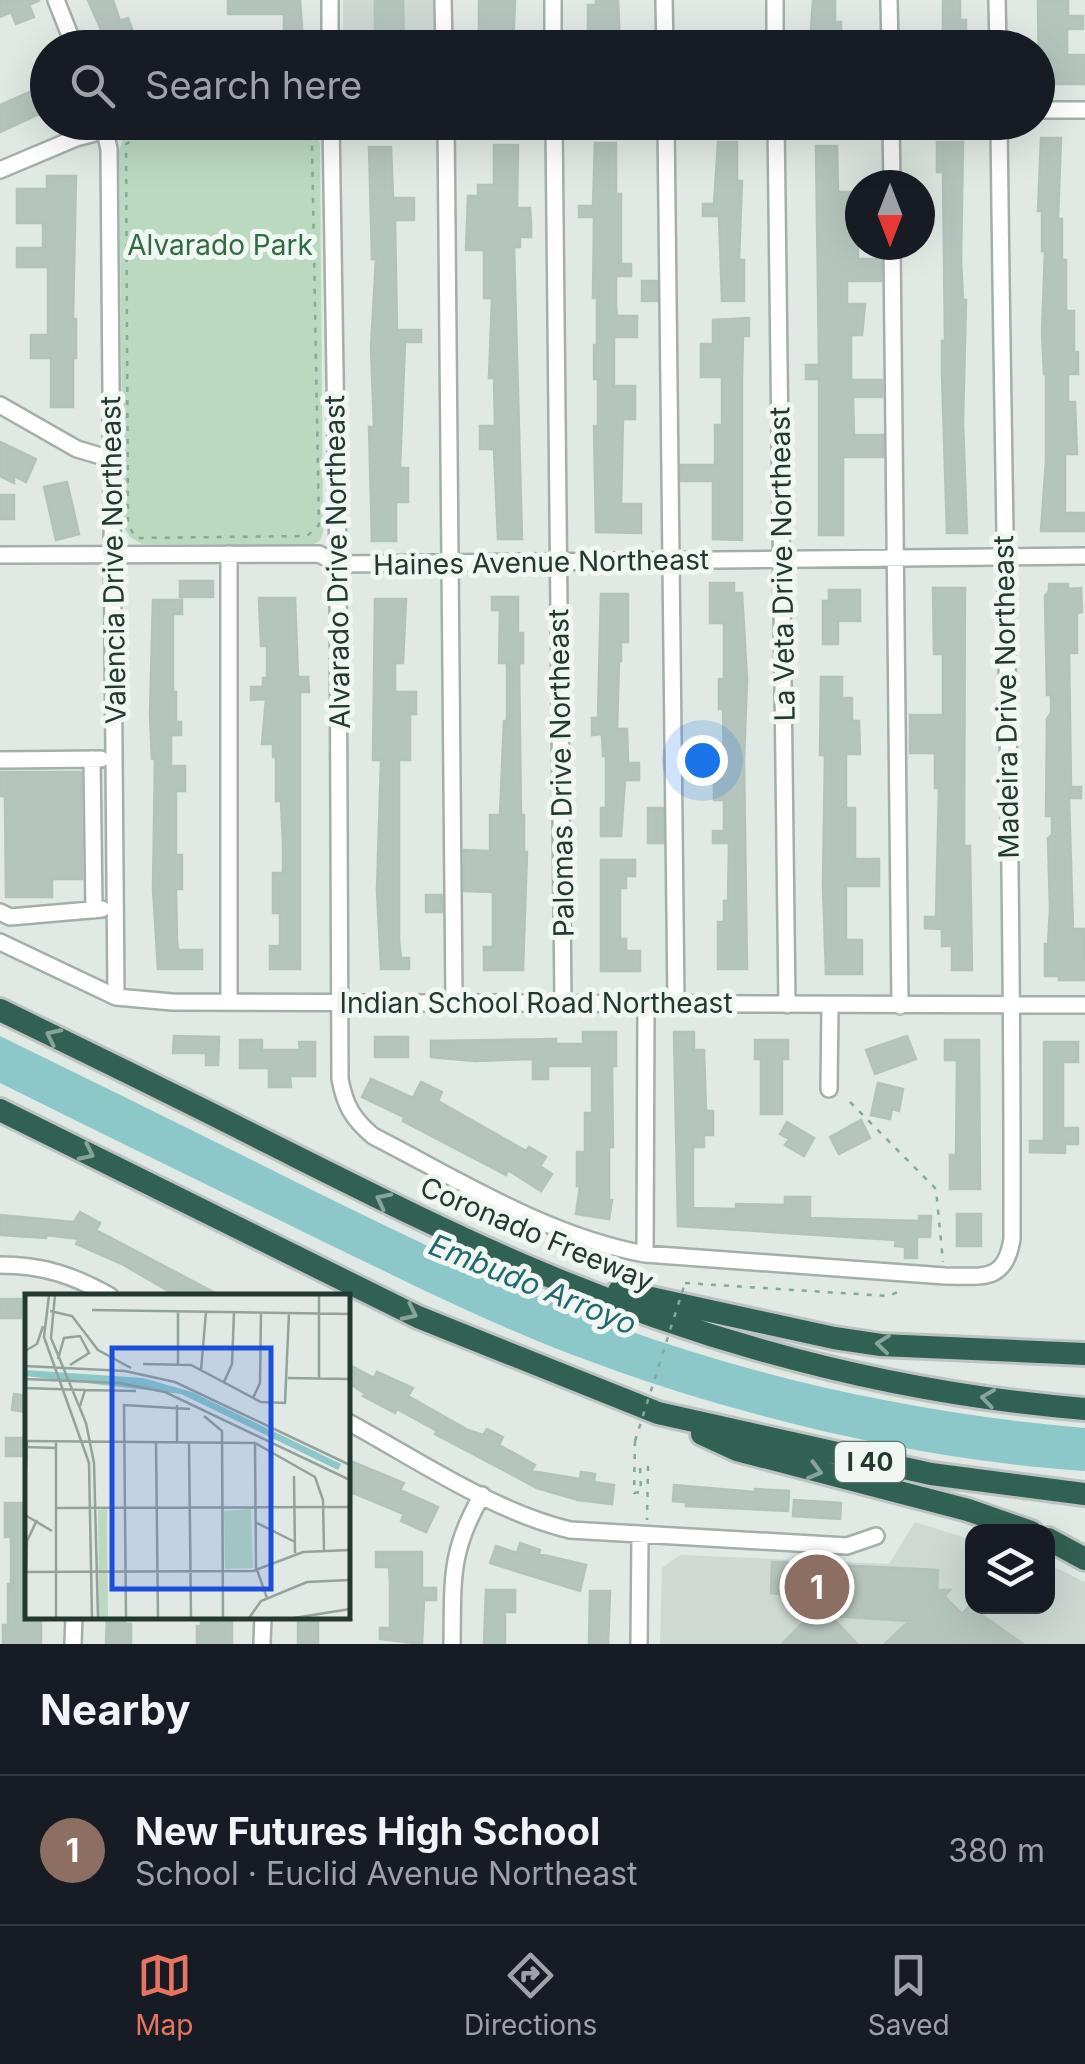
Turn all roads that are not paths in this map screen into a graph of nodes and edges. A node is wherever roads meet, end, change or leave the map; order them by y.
1 (56, 0) edge
2 (330, 0) edge
3 (444, 0) edge
4 (553, 0) edge
5 (664, 0) edge
6 (775, 0) edge
7 (889, 0) edge
8 (997, 0) edge
9 (68, 30) edge
10 (330, 30) edge
11 (444, 30) edge
12 (553, 30) edge
13 (665, 30) edge
14 (776, 30) edge
15 (890, 30) edge
16 (998, 30) edge
17 (1055, 110) edge
18 (1085, 110) edge
19 (71, 140) edge
20 (107, 140) edge
21 (330, 140) edge
22 (446, 140) edge
23 (554, 140) edge
24 (666, 140) edge
25 (776, 140) edge
26 (891, 140) edge
27 (999, 140) edge
28 (0, 170) edge
29 (892, 170) edge
30 (892, 260) edge
31 (0, 406) edge
32 (111, 459) junction
33 (229, 554) junction
34 (0, 555) edge
35 (113, 556) junction
36 (1004, 556) junction
37 (1085, 556) edge
38 (894, 558) junction
39 (672, 560) junction
40 (783, 560) junction
41 (558, 562) junction
42 (338, 564) junction
43 (451, 564) junction
44 (92, 758) junction
45 (115, 758) junction
46 (0, 760) edge
47 (93, 817) junction
48 (116, 817) junction
49 (116, 908) junction
50 (94, 910) junction
51 (0, 912) edge
52 (0, 942) edge
53 (116, 997) junction
54 (454, 1001) junction
55 (229, 1002) junction
56 (342, 1002) junction
57 (564, 1003) junction
58 (646, 1003) junction
59 (676, 1004) junction
60 (787, 1005) junction
61 (1085, 1005) edge
62 (830, 1006) junction
63 (900, 1006) junction
64 (1012, 1006) junction
65 (0, 1010) edge
66 (829, 1089) dead end
67 (0, 1110) edge
68 (645, 1254) junction
69 (0, 1265) edge
70 (1002, 1269) joint
71 (545, 1275) junction
72 (106, 1294) edge
73 (1085, 1354) edge
74 (1085, 1410) edge
75 (658, 1414) junction
76 (350, 1423) edge
77 (1085, 1494) edge
78 (482, 1495) junction
79 (1008, 1524) edge
80 (640, 1536) junction
81 (876, 1536) dead end
82 (1055, 1542) edge
83 (1085, 1559) edge
84 (74, 1619) edge
85 (73, 1644) edge
86 (452, 1644) edge
87 (639, 1644) edge

1 - 9 street
2 - 10 street
3 - 11 street
4 - 12 street
5 - 13 street
6 - 14 street
7 - 15 street
8 - 16 street
17 - 18 street
19 - 28 street
20 - 32 street, Valencia Drive Northeast
21 - 42 street, Alvarado Drive Northeast
22 - 43 street
23 - 41 street, Palomas Drive Northeast
24 - 39 street
25 - 40 street, La Veta Drive Northeast
26 - 29 street
27 - 36 street, Madeira Drive Northeast
30 - 38 street
31 - 32 street
32 - 35 street, Valencia Drive Northeast
33 - 35 street, Haines Avenue Northeast
33 - 42 street, Haines Avenue Northeast
33 - 55 street
34 - 35 street, Haines Avenue Northeast
35 - 45 street, Valencia Drive Northeast
36 - 37 street, Haines Avenue Northeast
36 - 38 street, Haines Avenue Northeast
36 - 64 street, Madeira Drive Northeast
38 - 40 street, Haines Avenue Northeast
38 - 63 street
39 - 40 street, Haines Avenue Northeast
39 - 41 street, Haines Avenue Northeast
39 - 59 street
40 - 60 street, La Veta Drive Northeast
41 - 43 street, Haines Avenue Northeast
41 - 57 street, Palomas Drive Northeast
42 - 43 street, Haines Avenue Northeast
42 - 56 street, Alvarado Drive Northeast
43 - 54 street
44 - 45 street
44 - 46 street
44 - 47 street
45 - 48 street, Valencia Drive Northeast
47 - 48 street
47 - 50 street
48 - 49 street, Valencia Drive Northeast
49 - 50 street
49 - 53 street, Valencia Drive Northeast
50 - 51 street
52 - 53 street, Indian School Road Northeast
53 - 55 street, Indian School Road Northeast
54 - 56 street, Indian School Road Northeast
54 - 57 street, Indian School Road Northeast
55 - 56 street, Indian School Road Northeast
56 - 68 street, Alvarado Drive Northeast
57 - 58 street, Indian School Road Northeast
58 - 59 street, Indian School Road Northeast
58 - 68 street
59 - 60 street, Indian School Road Northeast
60 - 62 street, Indian School Road Northeast
61 - 64 street, Indian School Road Northeast
62 - 63 street, Indian School Road Northeast
62 - 66 street
63 - 64 street, Indian School Road Northeast
64 - 70 street, Madeira Drive Northeast
71 -> 65 highway, Coronado Freeway
67 -> 75 highway, I 40
68 - 70 street, Alvarado Drive Northeast
69 - 72 street
73 -> 71 highway
74 -> 71 highway, Coronado Freeway
75 - 77 highway, I 40
75 -> 79 highway
76 - 78 street
78 - 80 street
78 - 86 street
80 - 81 street
80 - 87 street
82 - 83 highway
84 - 85 street

